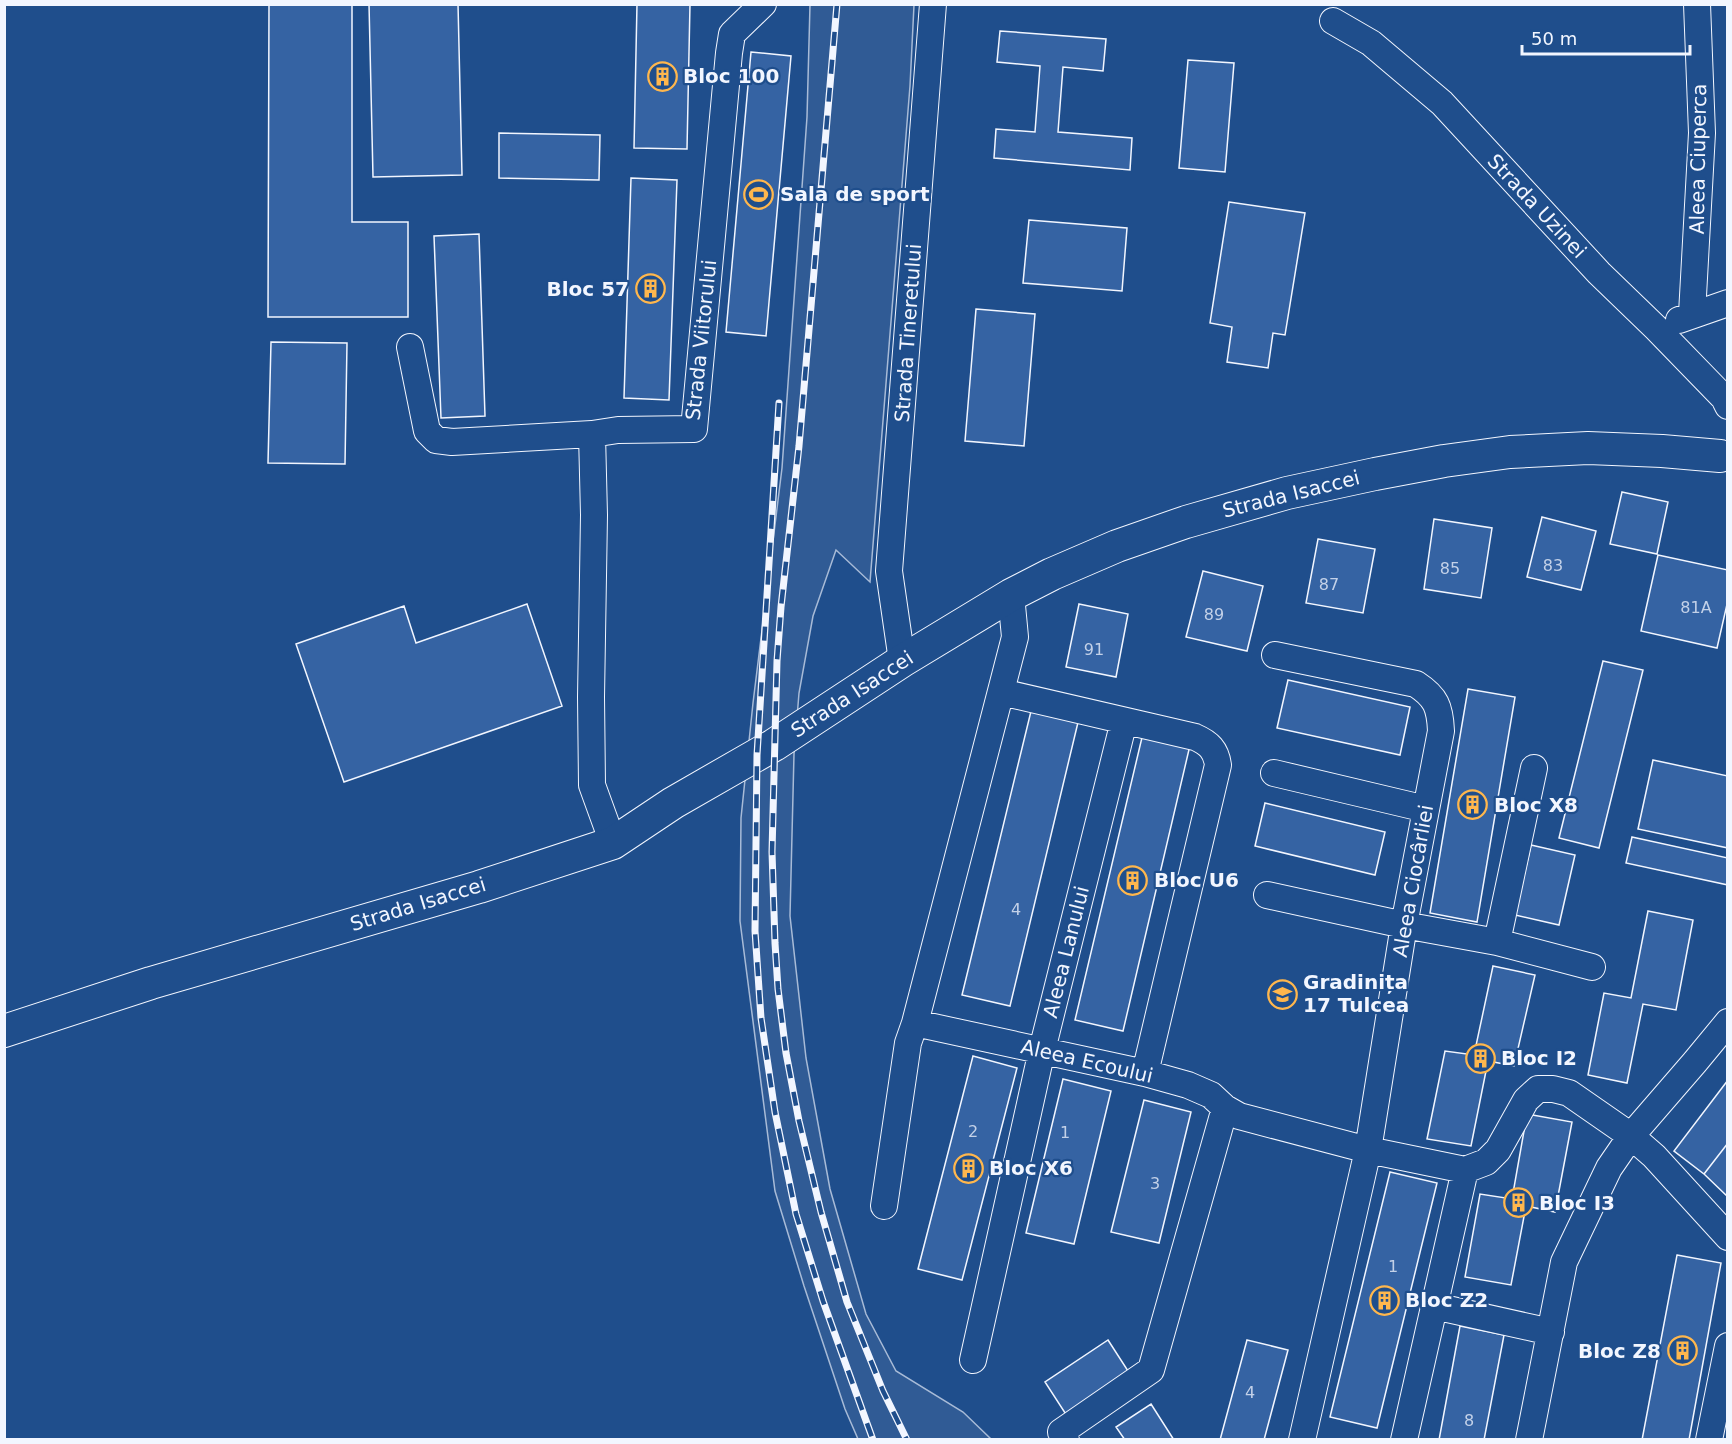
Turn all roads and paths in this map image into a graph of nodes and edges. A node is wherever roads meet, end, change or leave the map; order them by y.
1 (763, 4) edge
2 (933, 4) edge
3 (1697, 4) edge
4 (1333, 21) dead end
5 (1728, 303) edge
6 (1692, 314) junction
7 (1657, 329) junction
8 (410, 347) dead end
9 (1728, 406) edge
10 (592, 434) junction
11 (1725, 458) edge
12 (1011, 595) junction
13 (1275, 655) dead end
14 (902, 661) junction
15 (1001, 692) junction
16 (1124, 721) junction
17 (1534, 768) dead end
18 (1274, 774) dead end
19 (1426, 808) junction
20 (613, 843) junction
21 (1267, 895) dead end
22 (1404, 925) junction
23 (1497, 942) junction
24 (1592, 967) dead end
25 (1728, 1022) edge
26 (915, 1023) junction
27 (4, 1030) edge
28 (1042, 1050) junction
29 (1145, 1073) junction
30 (1225, 1108) junction
31 (1631, 1136) junction
32 (1368, 1150) junction
33 (1465, 1170) junction
34 (884, 1206) dead end
35 (1728, 1237) edge
36 (1434, 1306) junction
37 (1551, 1332) junction
38 (1728, 1346) edge
39 (973, 1360) dead end
40 (1064, 1436) edge
41 (1302, 1440) edge
42 (1404, 1440) edge
43 (1529, 1440) edge
44 (1709, 1440) edge

1 - 10 street, Strada Viitorului
2 - 14 street, Strada Tineretului
3 - 6 street, Aleea Ciuperca
4 - 7 street, Strada Uzinei
5 - 6 street
6 - 7 street
7 - 9 street, Strada Uzinei
8 - 10 street
10 - 20 street
11 - 12 main road, Strada Isaccei
12 - 14 main road, Strada Isaccei
12 - 15 street
13 - 19 street, Aleea Ciocârliei
14 - 20 main road, Strada Isaccei
15 - 16 street
15 - 26 street
16 - 28 street, Aleea Lanului
16 - 29 street
17 - 23 street
18 - 19 street
19 - 22 street, Aleea Ciocârliei
20 - 27 main road, Strada Isaccei
21 - 22 street
22 - 23 street
22 - 32 street, Aleea Ciocârliei
23 - 24 street
25 - 31 street
26 - 28 street, Aleea Ecoului
26 - 34 street
28 - 29 street, Aleea Ecoului
28 - 39 street, Aleea Lanului
29 - 30 street, Aleea Ecoului
30 - 32 street, Aleea Ecoului
30 - 40 street
31 - 33 street
31 - 35 street
31 - 37 street
32 - 33 street, Aleea Ecoului
32 - 41 street, Aleea Ciocârliei
33 - 36 street
36 - 37 street
36 - 42 street
37 - 43 street
38 - 44 street

